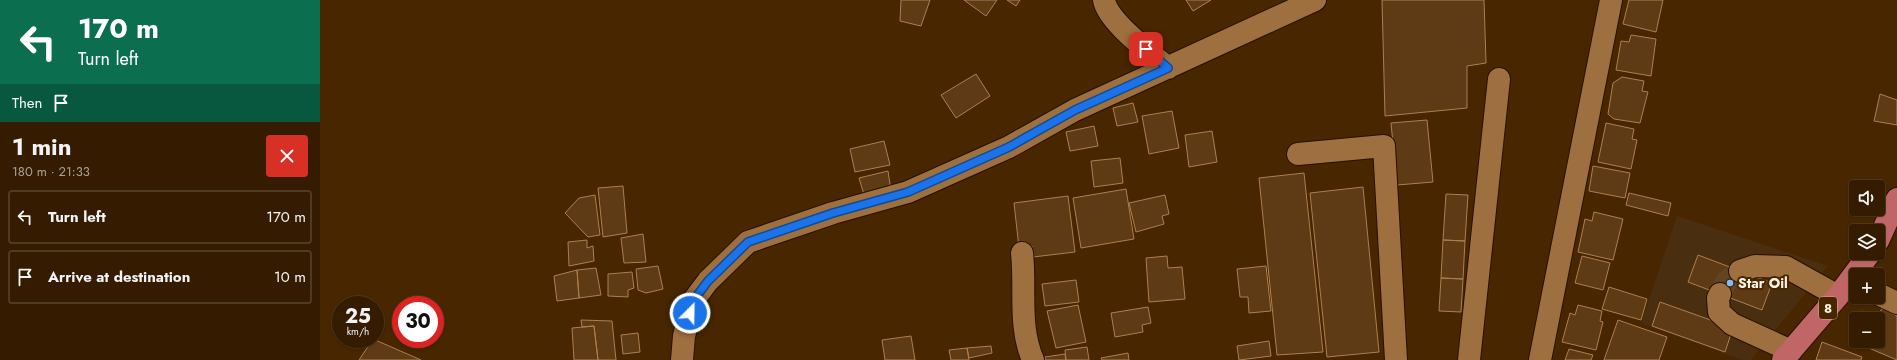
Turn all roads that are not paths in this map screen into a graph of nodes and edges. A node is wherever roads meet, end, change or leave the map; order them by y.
1 (1104, 0) edge
2 (1315, 0) edge
3 (1611, 0) edge
4 (1168, 68) junction
5 (1499, 79) dead end
6 (1298, 154) dead end
7 (1897, 199) edge
8 (1885, 226) edge
9 (1022, 253) dead end
10 (1740, 271) tunnel mouth
11 (1849, 283) edge
12 (1720, 294) tunnel mouth
13 (1838, 296) junction
14 (1885, 297) edge
15 (1897, 303) edge
16 (1787, 355) edge
17 (682, 360) edge
18 (1033, 360) edge
19 (1396, 360) edge
20 (1469, 360) edge
21 (1540, 360) edge

1 - 4 street
2 - 4 street
3 - 21 street
4 - 17 street
5 - 20 street
6 - 19 street
7 - 8 main road
9 - 18 street
10 - 13 street
11 - 13 main road, 8
12 - 16 street
13 - 16 main road, 8
14 - 15 street

